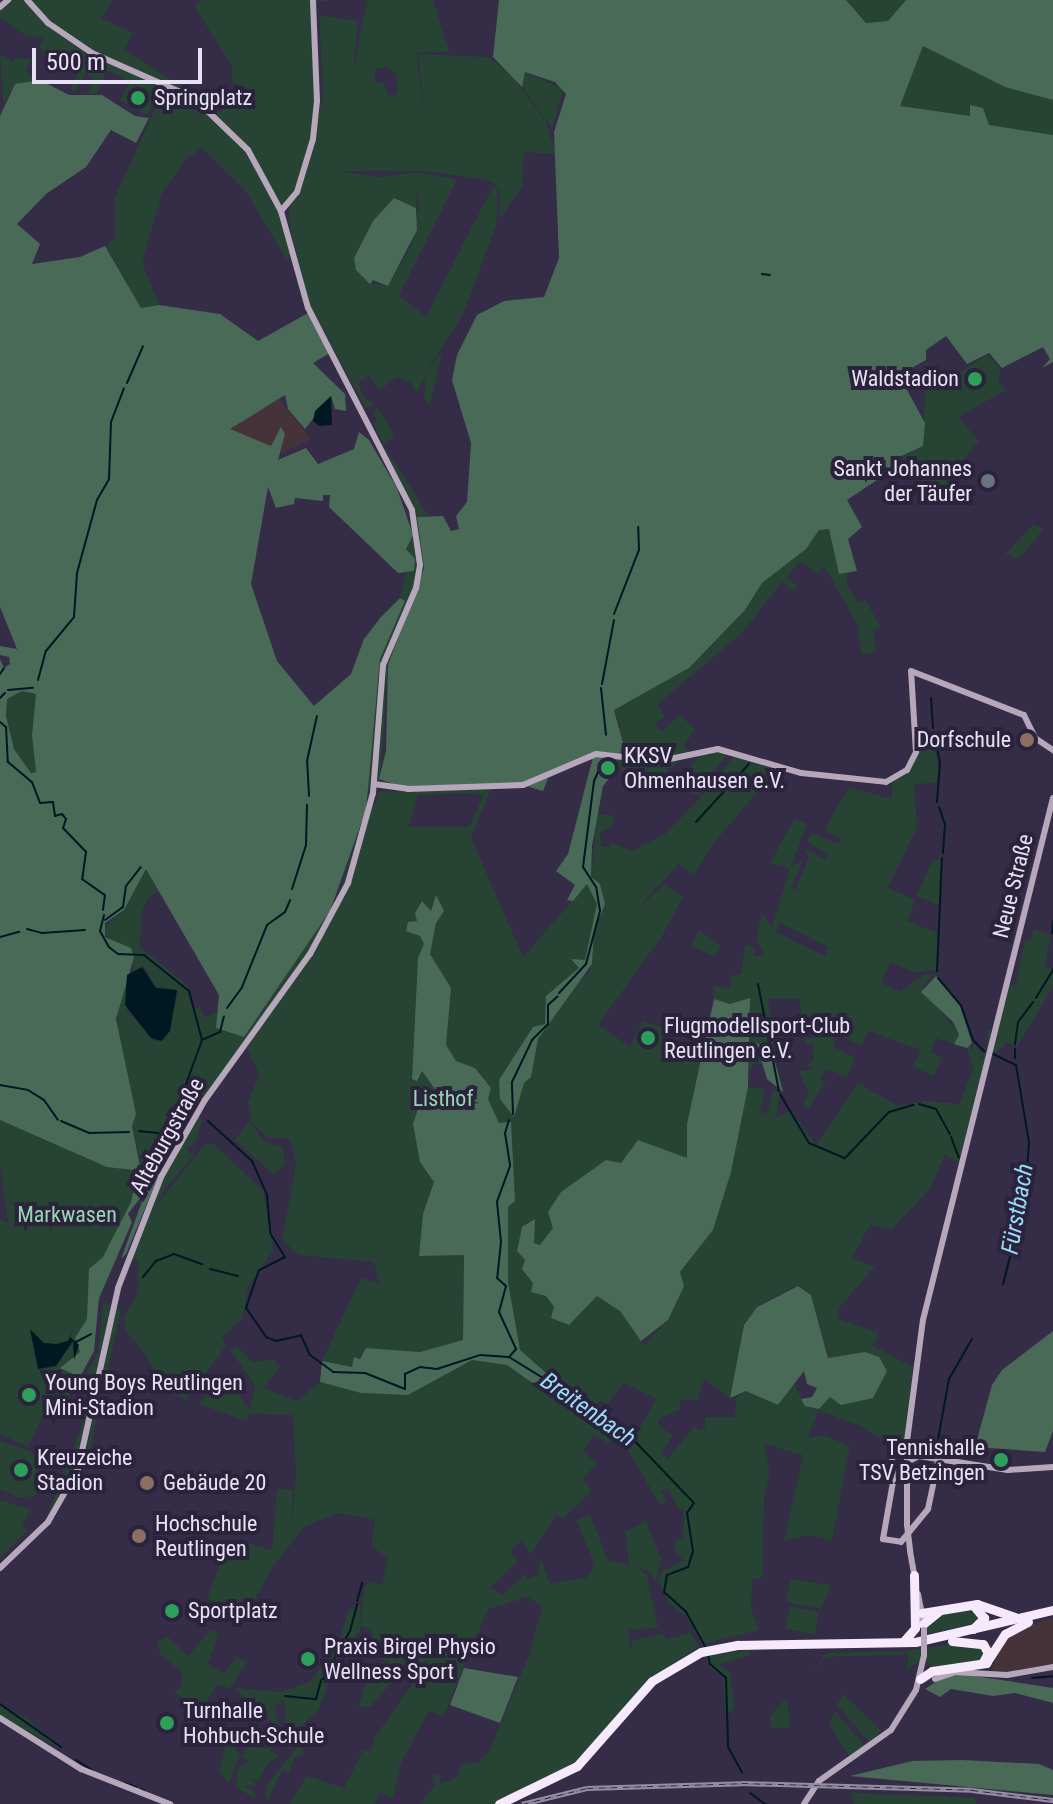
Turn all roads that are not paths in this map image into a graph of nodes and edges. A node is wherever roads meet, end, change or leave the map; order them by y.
1 (27, 0) edge
2 (313, 0) edge
3 (281, 211) junction
4 (1053, 750) edge
5 (374, 785) junction
6 (386, 788) junction
7 (1053, 798) edge
8 (371, 805) junction
9 (907, 1441) junction
10 (892, 1454) junction
11 (941, 1458) junction
12 (906, 1462) junction
13 (1053, 1467) edge
14 (0, 1568) edge
15 (914, 1575) junction
16 (971, 1605) junction
17 (921, 1608) junction
18 (938, 1610) junction
19 (1053, 1612) edge
20 (1030, 1619) junction
21 (924, 1627) junction
22 (955, 1638) junction
23 (897, 1644) junction
24 (712, 1650) junction
25 (688, 1659) junction
26 (978, 1665) junction
27 (1053, 1667) edge
28 (928, 1669) junction
29 (0, 1718) edge
30 (170, 1804) edge
31 (499, 1804) edge
32 (508, 1804) edge
33 (804, 1804) edge

1 - 3 main road, Alteburgstraße
2 - 3 main road
3 - 5 main road, Alteburgstraße
4 - 6 main road
5 - 6 main road
5 - 8 main road, Alteburgstraße
6 - 8 main road
7 - 9 main road, Neue Straße
8 - 14 main road, Alteburgstraße
9 - 10 main road
9 - 11 main road
9 - 12 main road, Neue Straße
10 - 11 main road
10 - 12 main road
11 - 12 main road
11 - 13 main road
12 - 15 main road, Neue Straße, bridge
15 - 17 main road, Neue Straße
15 - 23 highway
16 - 18 highway
16 - 20 highway
16 - 22 highway
17 - 18 highway
17 - 21 main road, Neue Straße
18 - 21 highway
19 - 20 highway
20 - 22 highway
20 - 26 highway
21 - 28 main road, Neue Straße, bridge
22 - 23 highway
22 - 24 highway
22 - 26 highway
23 - 24 highway
24 - 25 highway
25 - 31 highway
25 - 32 highway
26 - 28 highway
27 - 28 main road
28 - 33 main road
29 - 30 main road

